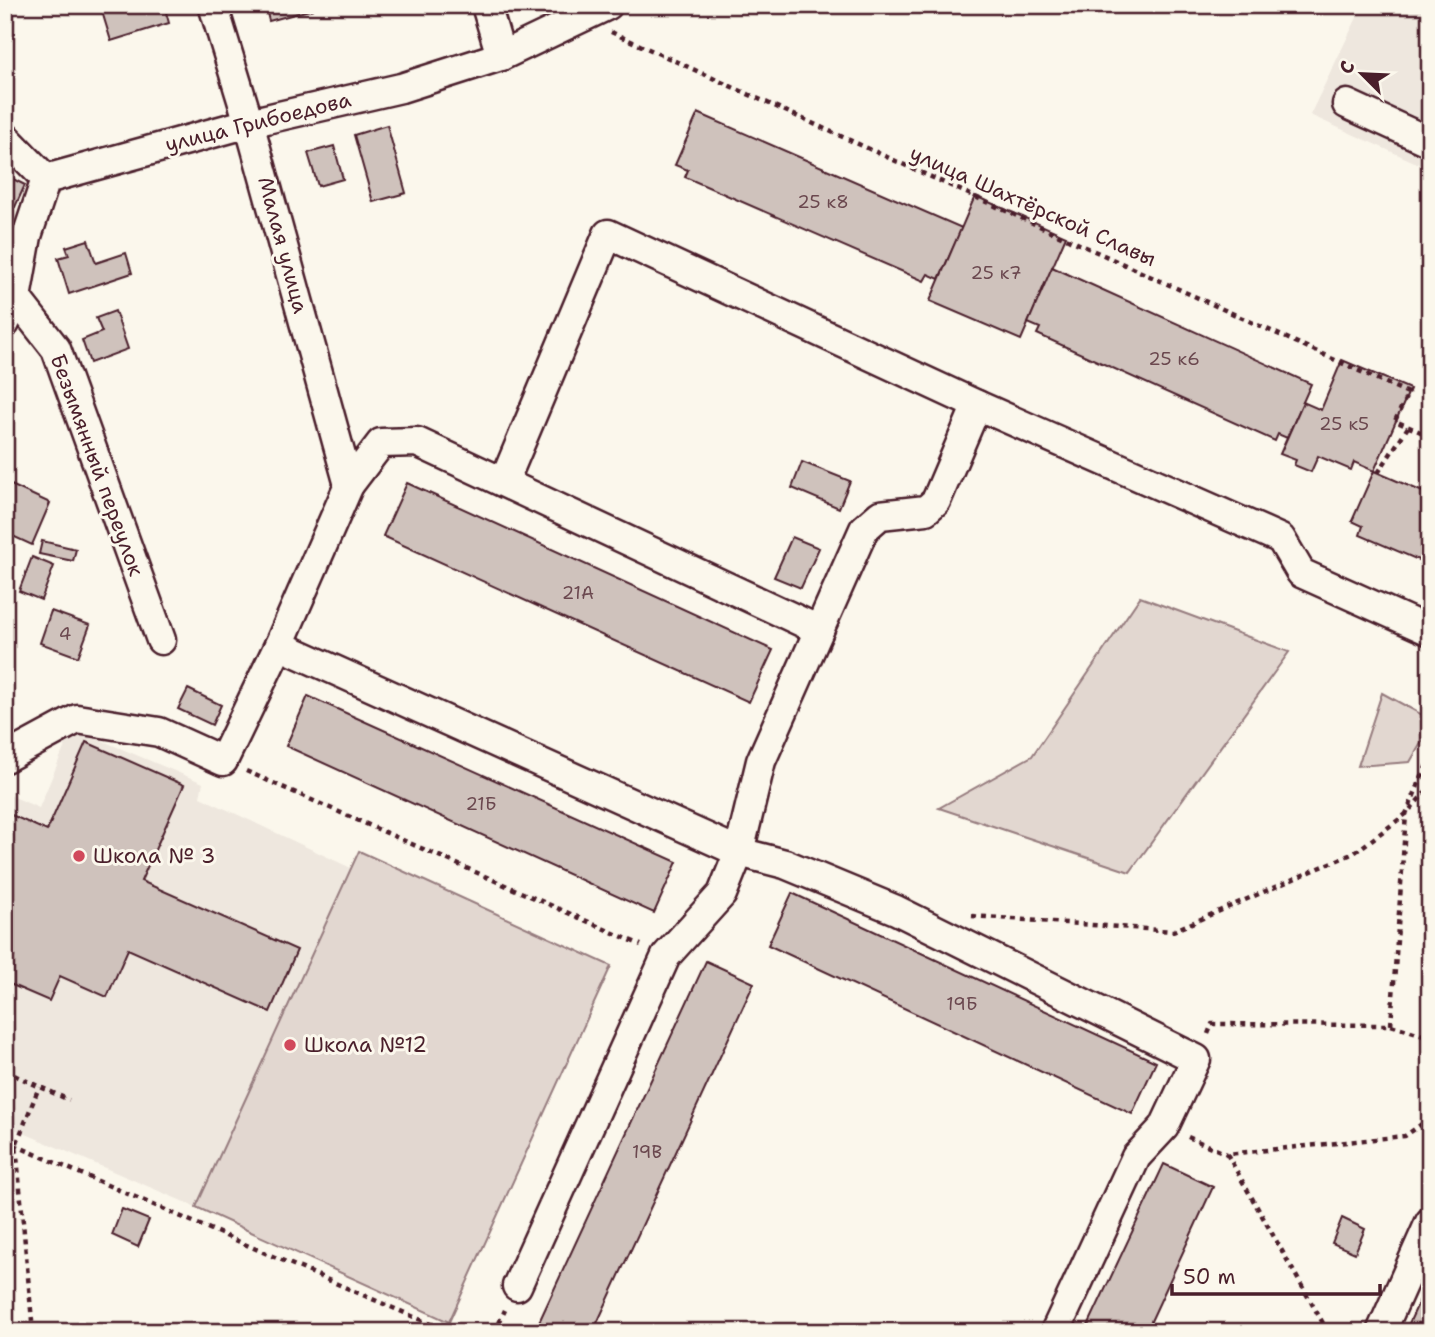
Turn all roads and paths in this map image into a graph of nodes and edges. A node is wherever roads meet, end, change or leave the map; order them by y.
1 (213, 5) edge
2 (486, 5) edge
3 (608, 5) edge
4 (582, 19) junction
5 (501, 56) junction
6 (1347, 104) dead end
7 (249, 123) junction
8 (5, 137) edge
9 (1430, 142) edge
10 (46, 179) junction
11 (11, 311) edge
12 (977, 405) junction
13 (1408, 427) junction
14 (1430, 436) edge
15 (1378, 472) dead end
16 (504, 482) junction
17 (349, 485) junction
18 (819, 630) junction
19 (1430, 631) edge
20 (162, 640) dead end
21 (279, 645) junction
22 (5, 758) edge
23 (1430, 758) edge
24 (223, 761) junction
25 (1430, 787) edge
26 (1406, 814) junction
27 (739, 852) junction
28 (965, 915) dead end
29 (666, 956) junction
30 (1212, 1024) dead end
31 (1391, 1025) junction
32 (1430, 1037) edge
33 (5, 1071) edge
34 (39, 1087) junction
35 (69, 1100) dead end
36 (1430, 1118) edge
37 (1164, 1127) junction
38 (5, 1141) edge
39 (16, 1145) junction
40 (1227, 1154) junction
41 (1430, 1222) edge
42 (517, 1286) dead end
43 (33, 1332) edge
44 (449, 1332) edge
45 (1055, 1332) edge
46 (1328, 1332) edge
47 (1381, 1332) edge

1 - 7 street, Малая улица
2 - 5 street
3 - 4 street, улица Грибоедова
4 - 5 street, улица Грибоедова
4 - 13 path, улица Шахтёрской Славы
5 - 7 street, улица Грибоедова
6 - 9 street
7 - 10 street, улица Грибоедова
7 - 17 street, Малая улица
8 - 10 street
10 - 11 street
11 - 20 street, Безымянный переулок
12 - 16 street
12 - 18 street
12 - 19 street
13 - 14 path
13 - 15 path
16 - 17 street
16 - 18 street
17 - 21 street
18 - 27 street
21 - 24 street
21 - 27 street
22 - 24 street
23 - 26 path
24 - 29 path
25 - 26 path
26 - 28 path
26 - 31 path
27 - 29 street
27 - 37 street
29 - 42 street
30 - 31 path
31 - 32 path
33 - 34 path
34 - 35 path
34 - 39 path
36 - 40 path
37 - 40 path
37 - 45 street
38 - 39 path
39 - 43 path
39 - 44 path
40 - 46 path
41 - 47 street

